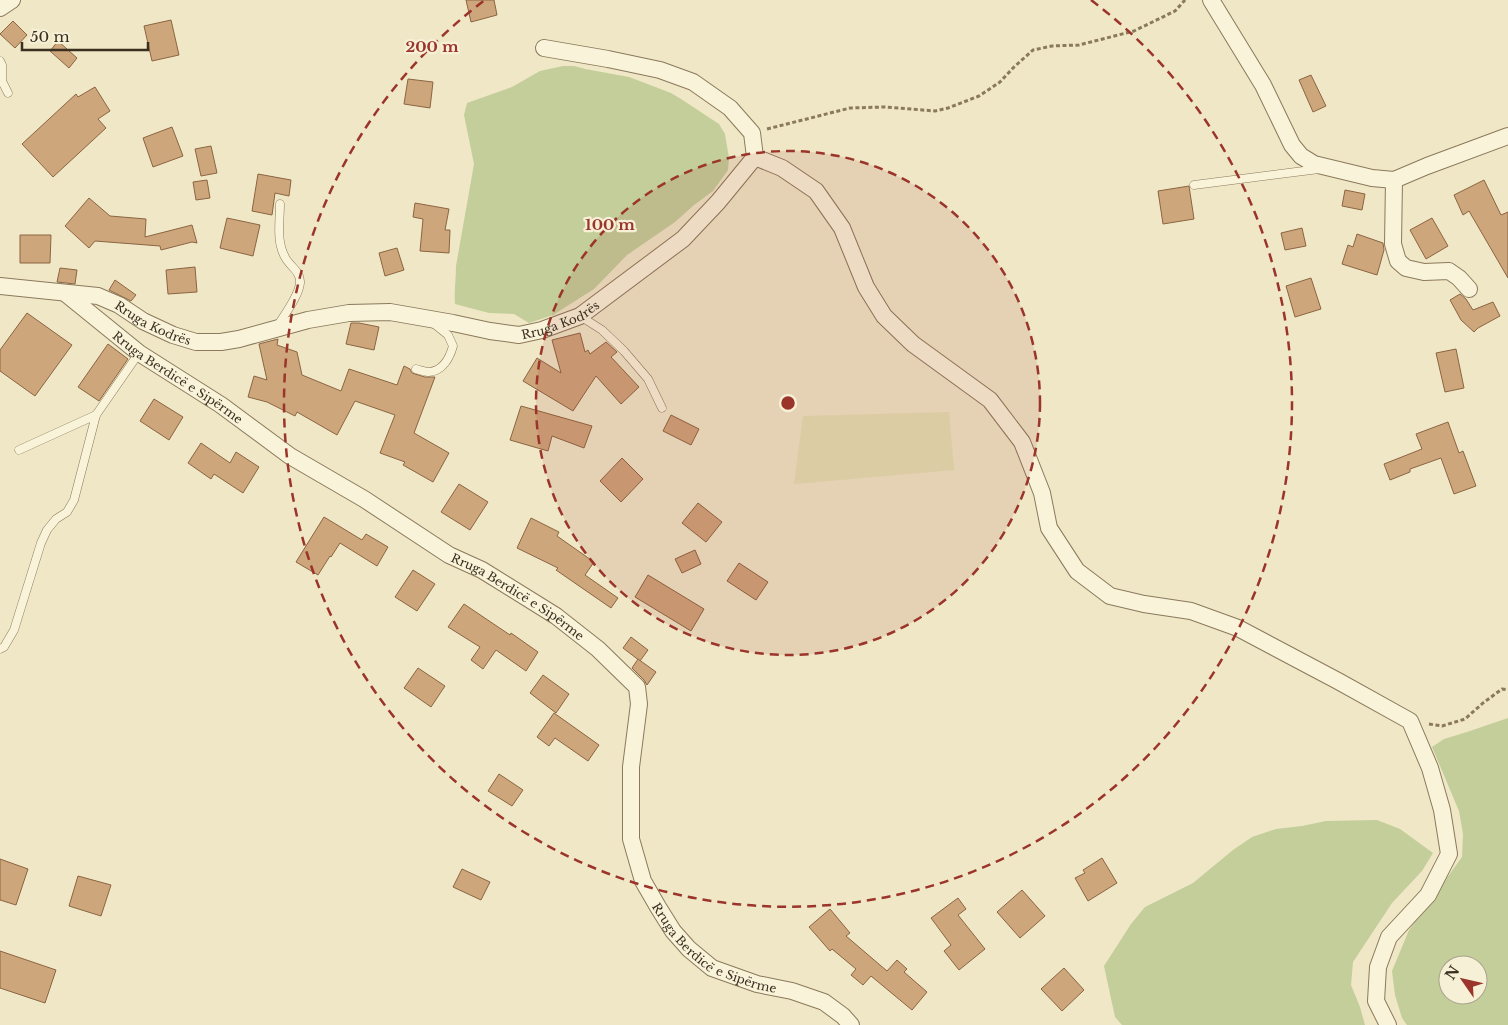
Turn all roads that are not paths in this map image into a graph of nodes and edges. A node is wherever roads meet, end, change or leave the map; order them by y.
1 (12, 0) edge
2 (1211, 0) edge
3 (0, 8) edge
4 (544, 48) dead end
5 (0, 61) edge
6 (8, 93) dead end
7 (1508, 136) edge
8 (755, 157) junction
9 (1329, 168) junction
10 (1394, 180) junction
11 (1194, 185) dead end
12 (280, 204) dead end
13 (0, 286) edge
14 (1469, 290) dead end
15 (65, 293) junction
16 (580, 316) junction
17 (428, 319) junction
18 (276, 329) junction
19 (140, 353) junction
20 (416, 369) dead end
21 (662, 408) dead end
22 (96, 415) junction
23 (19, 450) dead end
24 (0, 649) edge
25 (852, 1025) edge
26 (1388, 1025) edge

1 - 3 street
2 - 9 street
4 - 8 street
5 - 6 lane
7 - 10 street
8 - 16 street, Rruga Kodrës
8 - 26 street
9 - 10 street
9 - 11 lane
10 - 14 street
12 - 18 lane
13 - 15 street
15 - 18 street, Rruga Kodrës
15 - 19 street, Rruga Berdicë e Sipërme
16 - 17 street, Rruga Kodrës
16 - 21 lane
17 - 18 street, Rruga Kodrës
17 - 20 lane
19 - 22 lane
19 - 25 street, Rruga Berdicë e Sipërme
22 - 23 lane
22 - 24 lane

